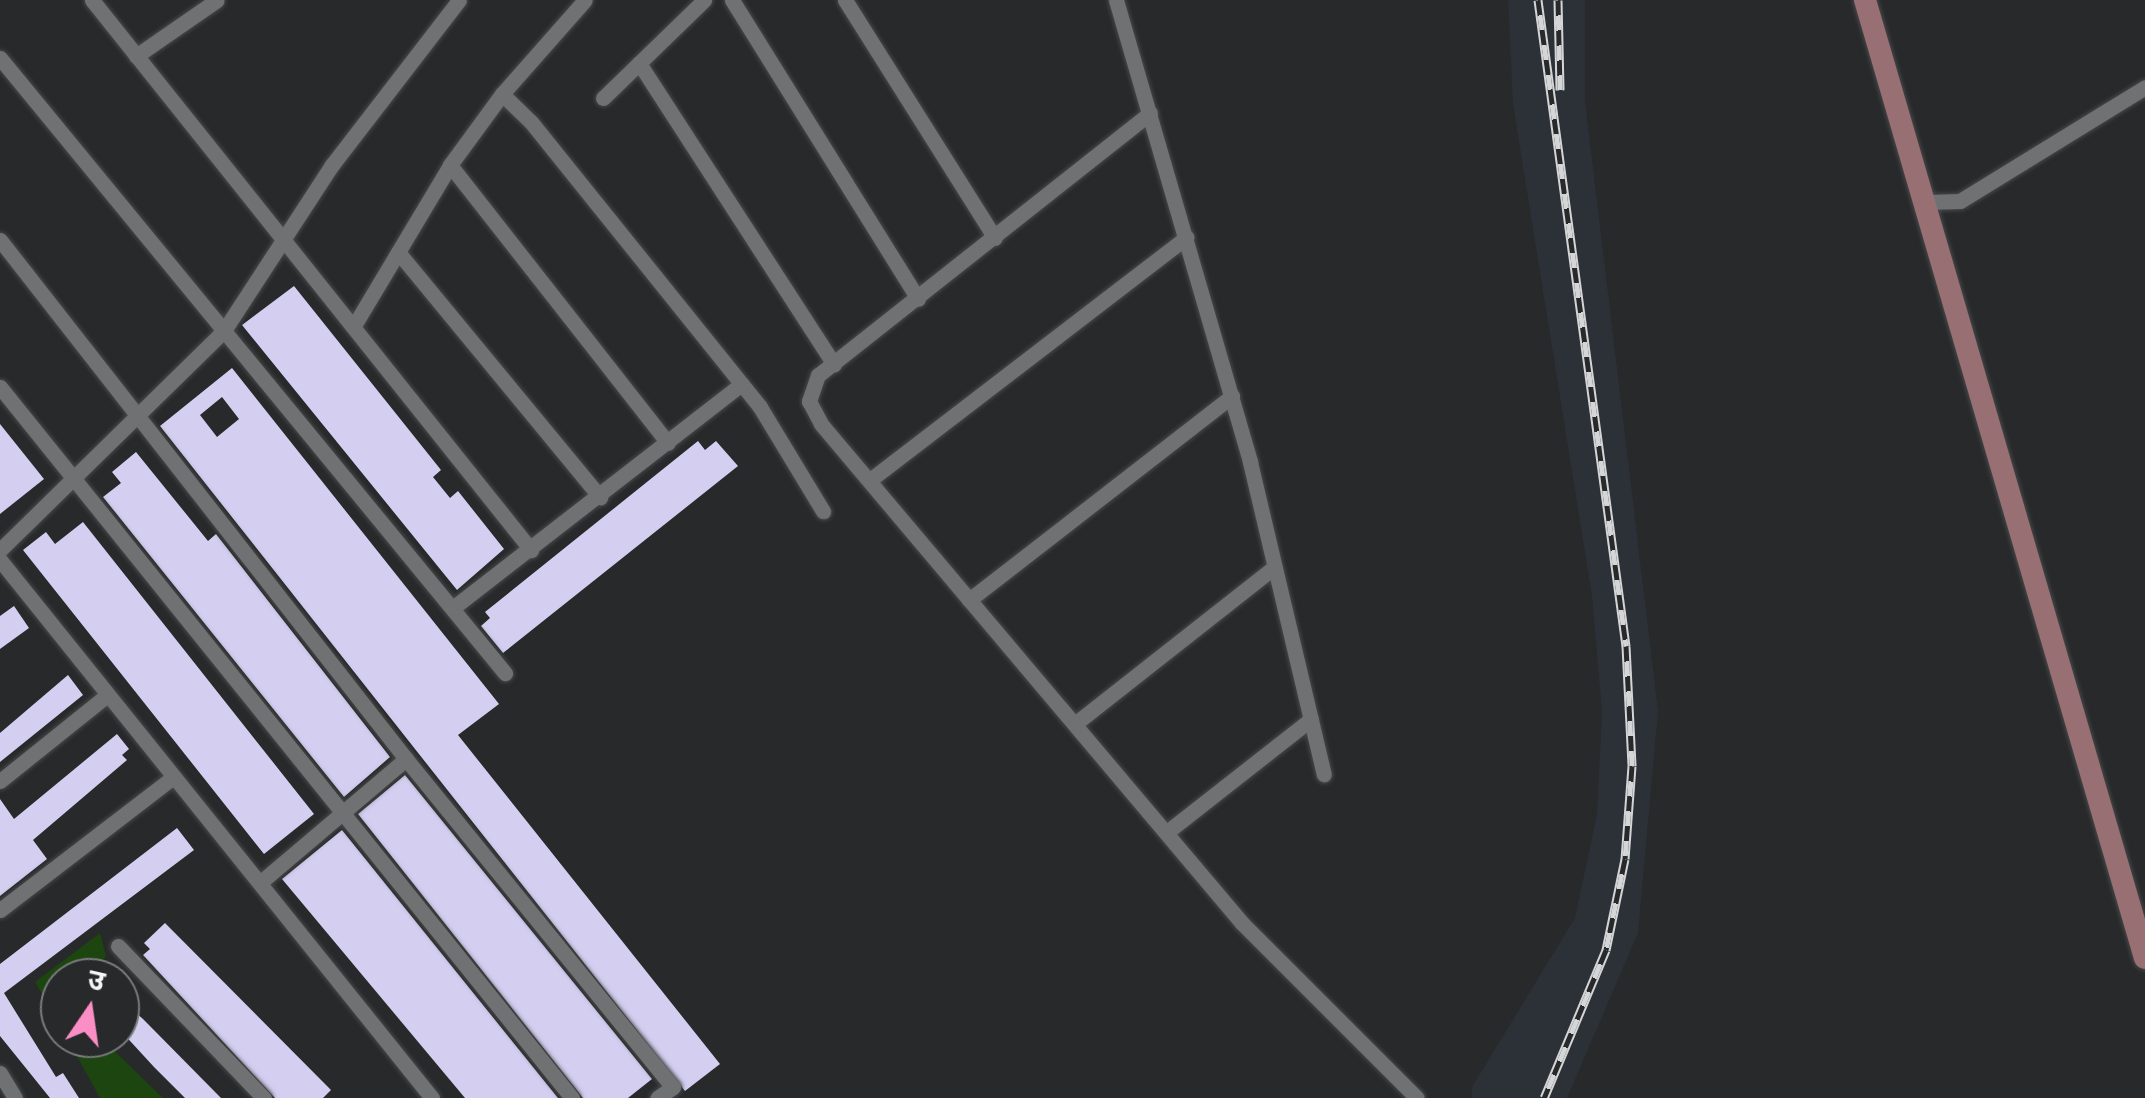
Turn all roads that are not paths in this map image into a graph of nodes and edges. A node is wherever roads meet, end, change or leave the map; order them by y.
1 (92, 0) edge
2 (217, 0) edge
3 (460, 0) edge
4 (585, 0) edge
5 (704, 0) edge
6 (732, 0) edge
7 (845, 0) edge
8 (1116, 0) edge
9 (1865, 0) edge
10 (136, 56) junction
11 (0, 58) edge
12 (639, 63) junction
13 (2145, 86) edge
14 (502, 94) junction
15 (602, 98) dead end
16 (1150, 113) junction
17 (450, 166) junction
18 (1928, 202) junction
19 (282, 238) junction
20 (995, 238) junction
21 (1187, 238) junction
22 (0, 240) edge
23 (398, 252) junction
24 (918, 299) junction
25 (356, 324) junction
26 (223, 332) junction
27 (834, 364) junction
28 (742, 384) junction
29 (0, 387) edge
30 (1232, 396) junction
31 (140, 416) junction
32 (668, 443) junction
33 (78, 478) junction
34 (870, 480) junction
35 (600, 497) junction
36 (822, 510) dead end
37 (0, 550) edge
38 (531, 550) junction
39 (0, 560) edge
40 (1273, 568) junction
41 (969, 600) junction
42 (454, 607) junction
43 (505, 673) dead end
44 (106, 696) junction
45 (1310, 719) junction
46 (1076, 723) junction
47 (406, 759) junction
48 (1324, 774) dead end
49 (172, 778) junction
50 (0, 781) edge
51 (341, 812) junction
52 (1167, 832) junction
53 (262, 881) junction
54 (0, 910) edge
55 (118, 946) dead end
56 (2145, 958) edge
57 (0, 1072) edge
58 (678, 1092) edge
59 (16, 1098) edge
60 (264, 1098) edge
61 (432, 1098) edge
62 (572, 1098) edge
63 (657, 1098) edge
64 (1417, 1098) edge

1 - 10 street
2 - 10 street
3 - 19 street
4 - 14 street
5 - 12 street
6 - 24 street
7 - 20 street
8 - 16 street
9 - 18 street
10 - 19 street
11 - 26 street
12 - 15 street
12 - 27 street
13 - 18 street
14 - 17 street
14 - 28 street
16 - 20 street
16 - 21 street
17 - 23 street
17 - 32 street
18 - 56 street
19 - 25 street
19 - 26 street
20 - 24 street
21 - 30 street
21 - 34 street
22 - 31 street
23 - 25 street
23 - 35 street
24 - 27 street
25 - 38 street
26 - 31 street
26 - 42 street
27 - 34 street
28 - 32 street
28 - 36 street
29 - 33 street
30 - 40 street
30 - 41 street
31 - 33 street
31 - 47 street
32 - 35 street
33 - 37 street
33 - 51 street
34 - 41 street
35 - 38 street
38 - 42 street
39 - 44 street
40 - 45 street
40 - 46 street
41 - 46 street
42 - 43 street
44 - 49 street
44 - 50 street
45 - 48 street
45 - 52 street
46 - 52 street
47 - 51 street
47 - 58 street
49 - 53 street
49 - 54 street
51 - 53 street
51 - 62 street
52 - 64 street
53 - 61 street
55 - 60 street
57 - 59 street
58 - 63 street

